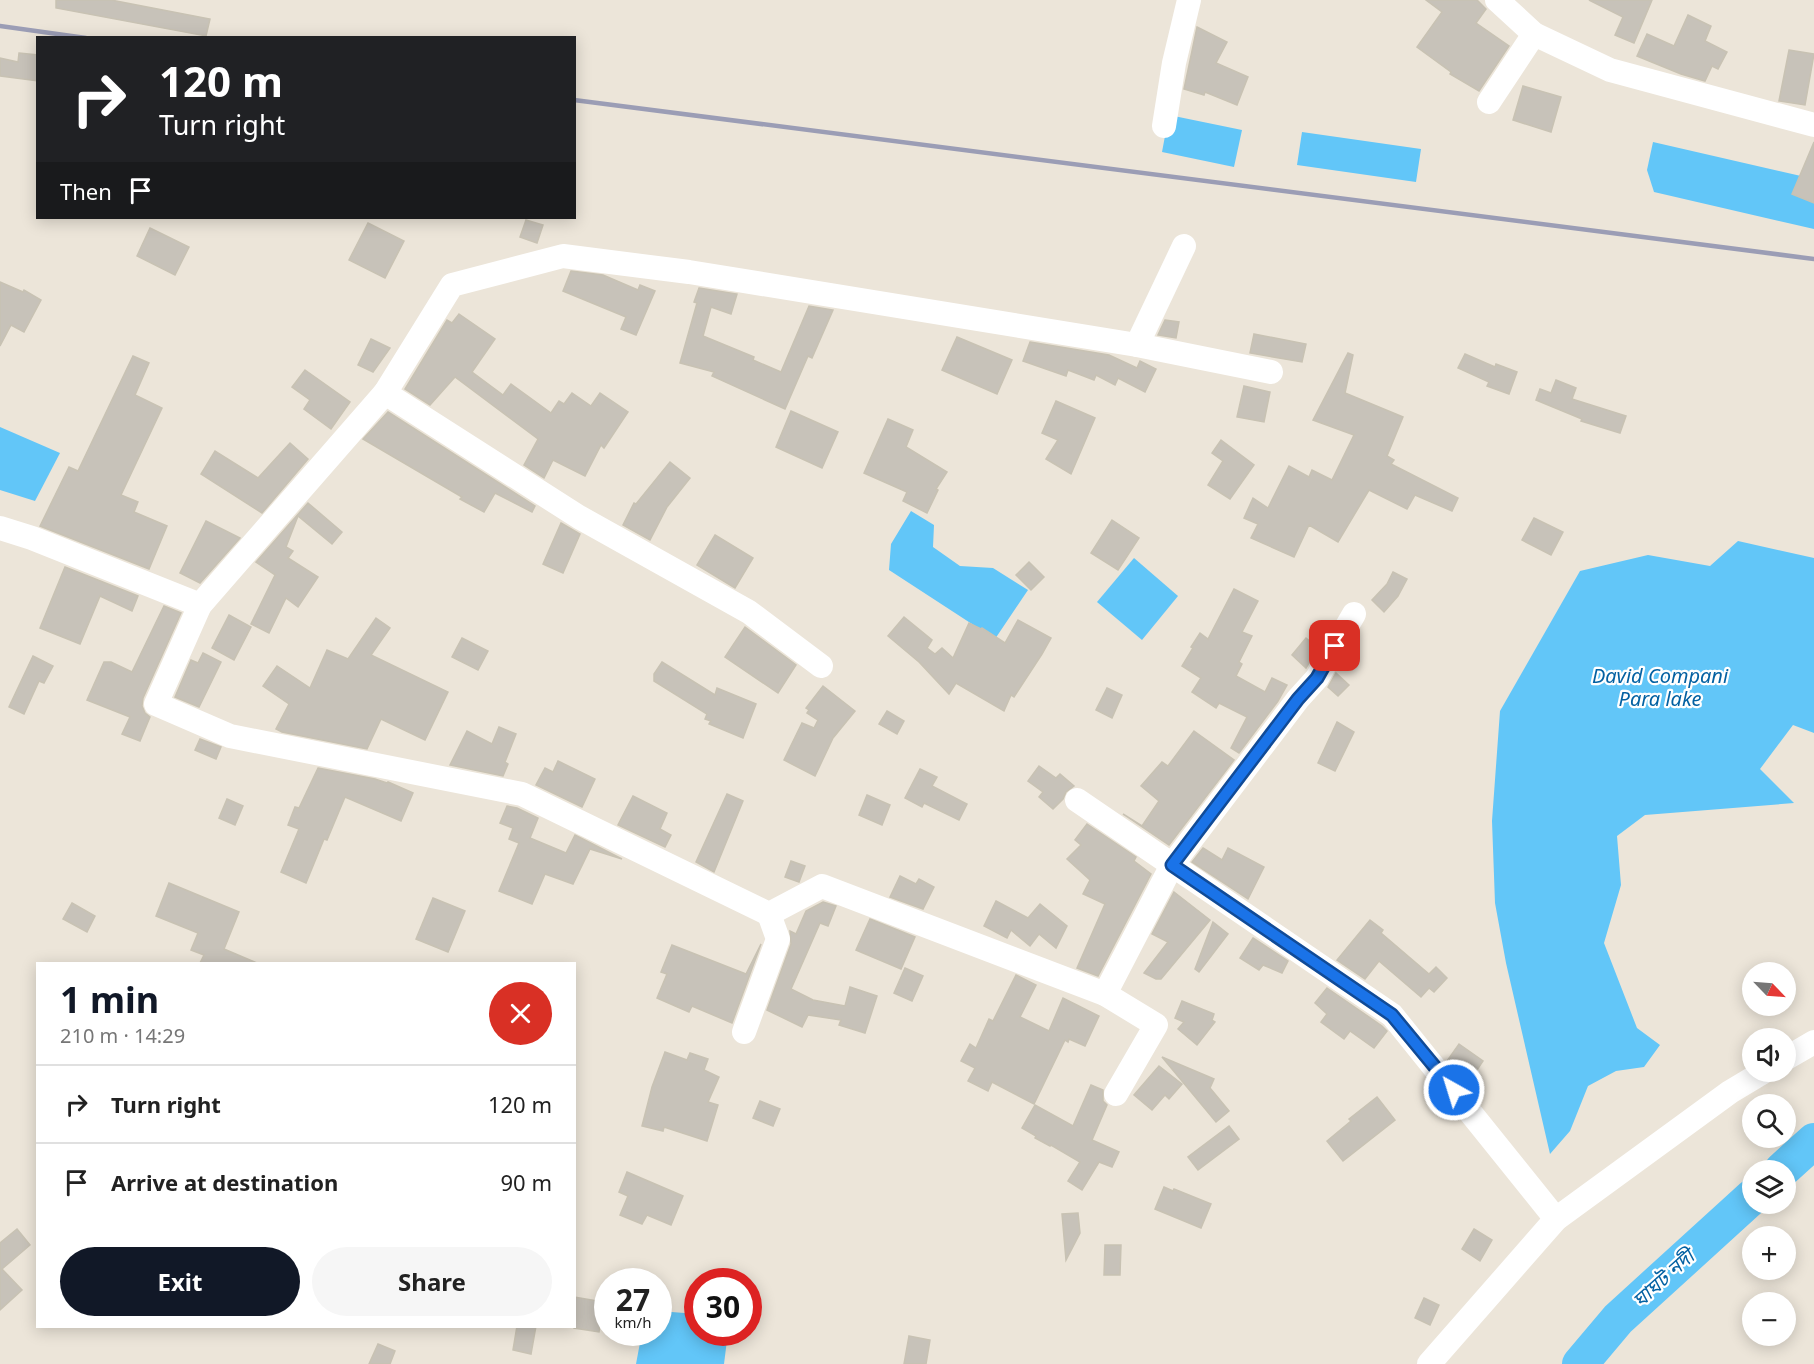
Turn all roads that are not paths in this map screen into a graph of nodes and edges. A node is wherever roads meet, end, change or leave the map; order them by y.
1 (1189, 0) edge
2 (1497, 0) edge
3 (1534, 34) junction
4 (1489, 102) dead end
5 (1813, 118) edge
6 (1164, 126) dead end
7 (1184, 246) dead end
8 (1137, 345) junction
9 (1271, 372) dead end
10 (385, 393) junction
11 (0, 528) edge
12 (200, 605) junction
13 (1354, 614) dead end
14 (821, 666) dead end
15 (1077, 800) dead end
16 (1172, 865) junction
17 (769, 914) junction
18 (1105, 994) junction
19 (744, 1032) dead end
20 (1814, 1042) edge
21 (1796, 1053) edge
22 (1747, 1082) edge
23 (1116, 1094) dead end
24 (1556, 1219) junction
25 (1429, 1364) edge

1 - 6 street
2 - 3 street
3 - 4 street
3 - 5 street
7 - 8 street
8 - 9 street
8 - 10 street
10 - 12 street
10 - 14 street
11 - 12 street
12 - 17 street
13 - 16 street
15 - 16 street
16 - 18 street
16 - 24 street
17 - 18 street
17 - 19 street
18 - 23 street
20 - 21 street
22 - 24 street
24 - 25 street

